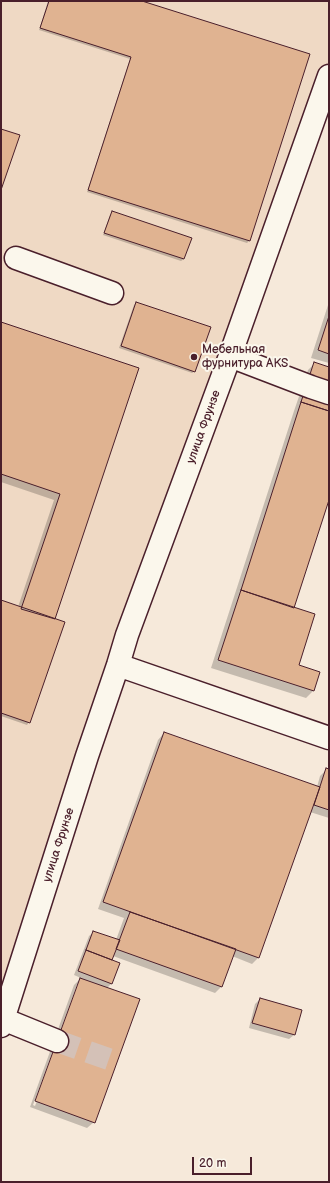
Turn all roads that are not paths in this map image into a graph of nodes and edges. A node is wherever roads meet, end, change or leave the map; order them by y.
1 (329, 76) edge
2 (16, 258) dead end
3 (112, 293) dead end
4 (230, 356) junction
5 (329, 393) edge
6 (118, 665) junction
7 (329, 738) edge
8 (2, 1022) edge
9 (57, 1041) tunnel mouth

1 - 4 street, улица Фрунзе
2 - 3 street
4 - 5 street
4 - 6 street, улица Фрунзе
6 - 7 street
6 - 8 street, улица Фрунзе
8 - 9 street

